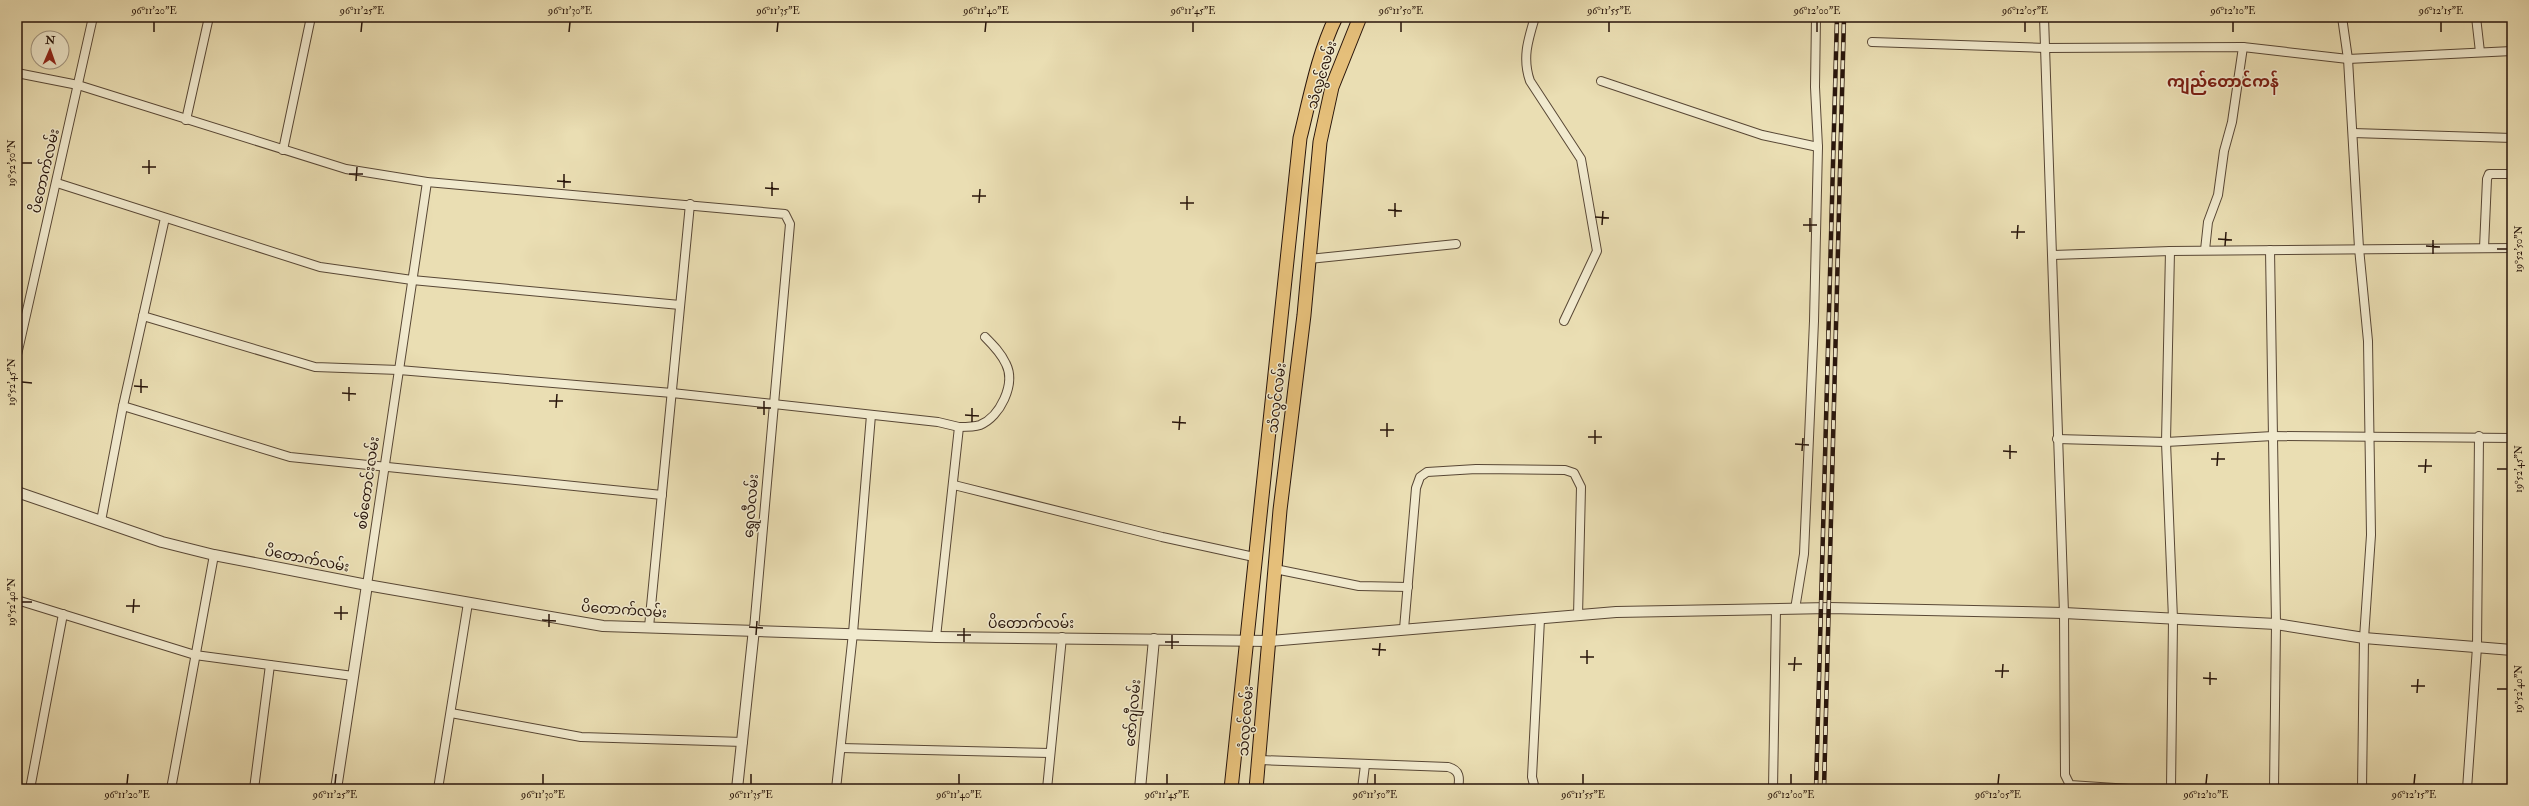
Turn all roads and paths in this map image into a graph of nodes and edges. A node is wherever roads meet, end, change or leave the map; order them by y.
1 (93, 17) edge
2 (209, 17) edge
3 (312, 17) edge
4 (1336, 17) edge
5 (1360, 17) edge
6 (1535, 17) edge
7 (1816, 17) edge
8 (2044, 17) edge
9 (2342, 17) edge
10 (2476, 17) edge
11 (1872, 42) dead end
12 (2243, 47) junction
13 (2045, 48) junction
14 (2512, 51) edge
15 (2480, 52) junction
16 (2348, 59) junction
17 (17, 73) edge
18 (1601, 81) dead end
19 (78, 85) junction
20 (186, 120) junction
21 (2353, 133) junction
22 (2512, 138) edge
23 (1818, 147) junction
24 (283, 150) junction
25 (2512, 174) edge
26 (427, 182) junction
27 (57, 183) junction
28 (690, 204) junction
29 (165, 218) junction
30 (1456, 244) dead end
31 (2358, 248) junction
32 (2484, 248) junction
33 (2512, 248) edge
34 (2205, 250) junction
35 (2270, 250) junction
36 (2170, 251) junction
37 (2054, 255) junction
38 (1309, 258) junction
39 (412, 280) junction
40 (680, 305) junction
41 (143, 316) junction
42 (1564, 321) dead end
43 (985, 337) dead end
44 (17, 355) edge
45 (399, 370) junction
46 (672, 393) junction
47 (774, 402) junction
48 (123, 406) junction
49 (871, 415) junction
50 (959, 428) junction
51 (2368, 435) junction
52 (2273, 436) junction
53 (2479, 436) junction
54 (2512, 438) edge
55 (2057, 439) junction
56 (2166, 442) junction
57 (385, 467) junction
58 (954, 485) junction
59 (17, 492) edge
60 (662, 495) junction
61 (101, 521) junction
62 (214, 555) junction
63 (1254, 557) junction
64 (1275, 569) junction
65 (367, 586) junction
66 (1408, 588) junction
67 (17, 600) edge
68 (468, 603) junction
69 (1776, 609) junction
70 (1795, 609) junction
71 (2064, 613) junction
72 (63, 614) junction
73 (1578, 616) junction
74 (1540, 619) junction
75 (2173, 619) junction
76 (2276, 624) junction
77 (649, 627) junction
78 (754, 629) junction
79 (1404, 629) junction
80 (853, 633) junction
81 (936, 637) junction
82 (1062, 637) junction
83 (2364, 638) junction
84 (1154, 639) junction
85 (1246, 641) junction
86 (1269, 642) junction
87 (2477, 647) junction
88 (2512, 650) edge
89 (195, 655) junction
90 (270, 665) junction
91 (353, 676) junction
92 (451, 713) junction
93 (743, 742) junction
94 (841, 748) junction
95 (1050, 753) junction
96 (1260, 760) junction
97 (1365, 765) junction
98 (30, 789) edge
99 (171, 789) edge
100 (254, 789) edge
101 (336, 789) edge
102 (438, 789) edge
103 (737, 789) edge
104 (836, 789) edge
105 (1047, 789) edge
106 (1140, 789) edge
107 (1231, 789) edge
108 (1256, 789) edge
109 (1362, 789) edge
110 (1458, 789) edge
111 (1535, 789) edge
112 (1773, 789) edge
113 (2130, 789) edge
114 (2172, 789) edge
115 (2274, 789) edge
116 (2362, 789) edge
117 (2467, 789) edge

1 - 19 street, ပိတောက်လမ်း
2 - 20 street
3 - 24 street
4 - 63 main road, သံလွင်လမ်း
5 - 38 main road, သံလွင်လမ်း
6 - 42 street
7 - 23 street
8 - 13 street
9 - 16 street
10 - 15 street
11 - 13 street
12 - 13 street
12 - 16 street
12 - 34 street
13 - 37 street
14 - 15 street
15 - 16 street
16 - 21 street
17 - 19 street
18 - 23 street
19 - 20 street
19 - 27 street, ပိတောက်လမ်း
20 - 24 street
21 - 22 street
21 - 31 street
23 - 70 street
24 - 26 street
25 - 32 street
26 - 28 street
26 - 39 street, စစ်တောင်းလမ်း
27 - 29 street
27 - 44 street, ပိတောက်လမ်း
28 - 40 street
28 - 47 street, ရွှေလီလမ်း
29 - 39 street
29 - 41 street
30 - 38 street
31 - 32 street
31 - 35 street
31 - 51 street
32 - 33 street
34 - 35 street
34 - 36 street
35 - 52 street
36 - 37 street
36 - 56 street
37 - 55 street
38 - 64 main road, သံလွင်လမ်း
39 - 40 street
39 - 45 street, စစ်တောင်းလမ်း
40 - 46 street
41 - 45 street
41 - 48 street
43 - 50 street
45 - 46 street
45 - 57 street, စစ်တောင်းလမ်း
46 - 47 street
46 - 60 street
47 - 49 street
47 - 78 street, ရွှေလီလမ်း
48 - 57 street
48 - 61 street
49 - 50 street
49 - 80 street
50 - 58 street
51 - 52 street
51 - 53 street
51 - 83 street
52 - 56 street
52 - 76 street
53 - 54 street
53 - 87 street
55 - 56 street
55 - 71 street
56 - 75 street
57 - 60 street
57 - 65 street, စစ်တောင်းလမ်း
58 - 63 street
58 - 81 street
59 - 61 street, ပိတောက်လမ်း
60 - 77 street
61 - 62 street, ပိတောက်လမ်း
62 - 65 street, ပိတောက်လမ်း
62 - 89 street
63 - 85 main road, သံလွင်လမ်း
64 - 66 street
64 - 86 main road, သံလွင်လမ်း
65 - 68 street, ပိတောက်လမ်း
65 - 91 street, စစ်တောင်းလမ်း
66 - 73 street
66 - 79 street
67 - 72 street
68 - 77 street, ပိတောက်လမ်း
68 - 92 street
69 - 70 street, ပိတောက်လမ်း
69 - 73 street, ပိတောက်လမ်း
69 - 112 street
70 - 71 street, ပိတောက်လမ်း
71 - 75 street, ပိတောက်လမ်း
71 - 113 street
72 - 89 street
72 - 98 street
73 - 74 street, ပိတောက်လမ်း
74 - 79 street, ပိတောက်လမ်း
74 - 111 street
75 - 76 street, ပိတောက်လမ်း
75 - 114 street
76 - 83 street, ပိတောက်လမ်း
76 - 115 street
77 - 78 street, ပိတောက်လမ်း
78 - 80 street, ပိတောက်လမ်း
78 - 93 street, ရွှေလီလမ်း
79 - 86 street, ပိတောက်လမ်း
80 - 81 street, ပိတောက်လမ်း
80 - 94 street
81 - 82 street, ပိတောက်လမ်း
82 - 84 street, ပိတောက်လမ်း
82 - 95 street
83 - 87 street, ပိတောက်လမ်း
83 - 116 street
84 - 85 street, ပိတောက်လမ်း
84 - 106 street, ဇော်ဂျီလမ်း
85 - 86 street, ပိတောက်လမ်း
85 - 107 main road, သံလွင်လမ်း
86 - 96 main road, သံလွင်လမ်း
87 - 88 street, ပိတောက်လမ်း
87 - 117 street
89 - 90 street
89 - 99 street
90 - 91 street
90 - 100 street
91 - 101 street, စစ်တောင်းလမ်း
92 - 93 street
92 - 102 street
93 - 103 street, ရွှေလီလမ်း
94 - 95 street
94 - 104 street
95 - 105 street
96 - 97 street
96 - 108 main road, သံလွင်လမ်း
97 - 109 street
97 - 110 street

